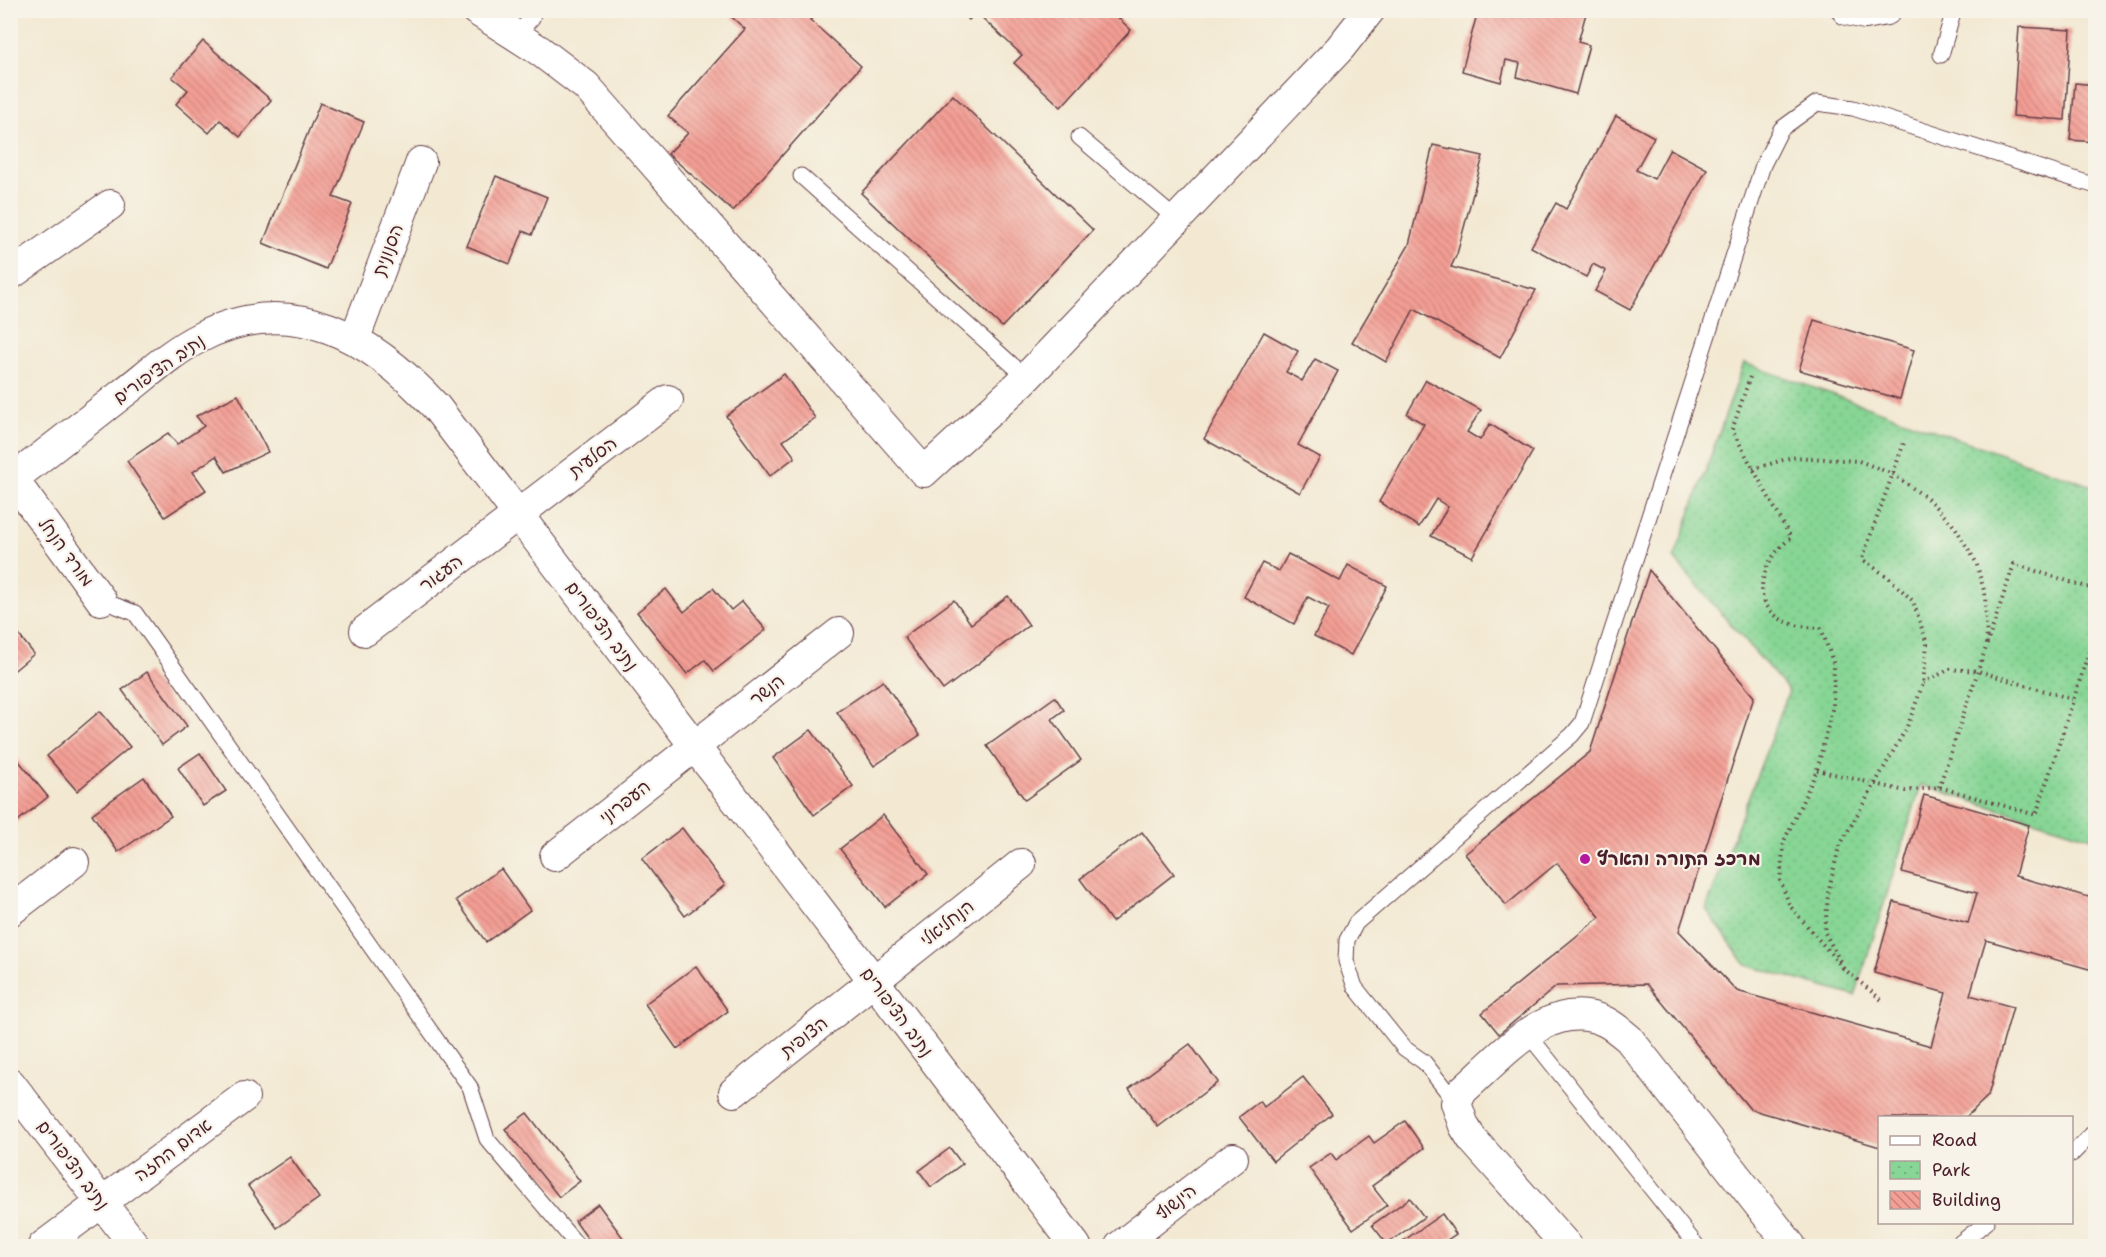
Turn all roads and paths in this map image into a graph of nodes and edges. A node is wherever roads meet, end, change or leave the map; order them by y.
1 (476, 10) edge
2 (534, 10) edge
3 (1370, 10) edge
4 (1847, 10) edge
5 (1886, 10) edge
6 (1954, 10) edge
7 (516, 35) junction
8 (1941, 55) dead end
9 (1079, 137) dead end
10 (421, 162) dead end
11 (801, 176) dead end
12 (2096, 186) edge
13 (110, 205) dead end
14 (1177, 220) junction
15 (10, 275) edge
16 (355, 338) junction
17 (1750, 377) dead end
18 (1027, 378) junction
19 (668, 400) dead end
20 (1905, 440) dead end
21 (1753, 469) junction
22 (1893, 474) junction
23 (11, 478) edge
24 (517, 515) junction
25 (2096, 590) edge
26 (101, 600) joint
27 (2096, 630) edge
28 (365, 631) dead end
29 (839, 633) dead end
30 (1987, 645) junction
31 (1978, 671) junction
32 (1923, 684) junction
33 (2072, 699) junction
34 (695, 747) junction
35 (1817, 770) junction
36 (1875, 783) junction
37 (1939, 787) junction
38 (555, 856) dead end
39 (74, 862) dead end
40 (1021, 864) dead end
41 (10, 911) edge
42 (1843, 968) junction
43 (873, 981) junction
44 (1884, 1002) dead end
45 (1528, 1034) junction
46 (10, 1083) edge
47 (734, 1092) dead end
48 (244, 1097) dead end
49 (1456, 1103) junction
50 (2096, 1130) edge
51 (2073, 1153) edge
52 (1233, 1158) dead end
53 (102, 1203) junction
54 (1984, 1224) edge
55 (43, 1246) edge
56 (135, 1246) edge
57 (578, 1246) edge
58 (1076, 1246) edge
59 (1120, 1246) edge
60 (1567, 1246) edge
61 (1697, 1246) edge
62 (1791, 1246) edge
63 (1956, 1246) edge

1 - 7 street
2 - 7 lane
3 - 14 street
4 - 5 street
6 - 8 lane
7 - 18 street
9 - 14 lane
10 - 16 street, הסנונית
11 - 18 lane
12 - 49 lane
13 - 15 street
14 - 18 street
16 - 23 street, נתיב הציפורים
16 - 24 street, נתיב הציפורים
17 - 21 path
19 - 24 street, הסלעית
20 - 22 path
21 - 22 path
21 - 35 path
22 - 30 path
22 - 32 path
23 - 26 street, מורד הנחל
24 - 28 street, העגור
24 - 34 street, נתיב הציפורים
25 - 30 path
26 - 57 lane
27 - 33 path
29 - 34 street, הנשר
30 - 31 path
31 - 32 path
31 - 33 path
31 - 37 path
32 - 36 path
33 - 37 path
34 - 38 street, העפרוני
34 - 43 street, נתיב הציפורים
35 - 36 path
35 - 42 path
36 - 37 path
36 - 42 path
39 - 41 street
40 - 43 street, הנחליאלי
42 - 44 path
43 - 47 street, הצופית
43 - 58 street, נתיב הציפורים
45 - 49 street
45 - 61 lane
45 - 62 street
46 - 53 street, נתיב הציפורים
48 - 53 street, אדום החזה
49 - 60 street
50 - 51 lane
52 - 59 street, הינשוף
53 - 55 street, אדום החזה
53 - 56 street, נתיב הציפורים
54 - 63 lane

